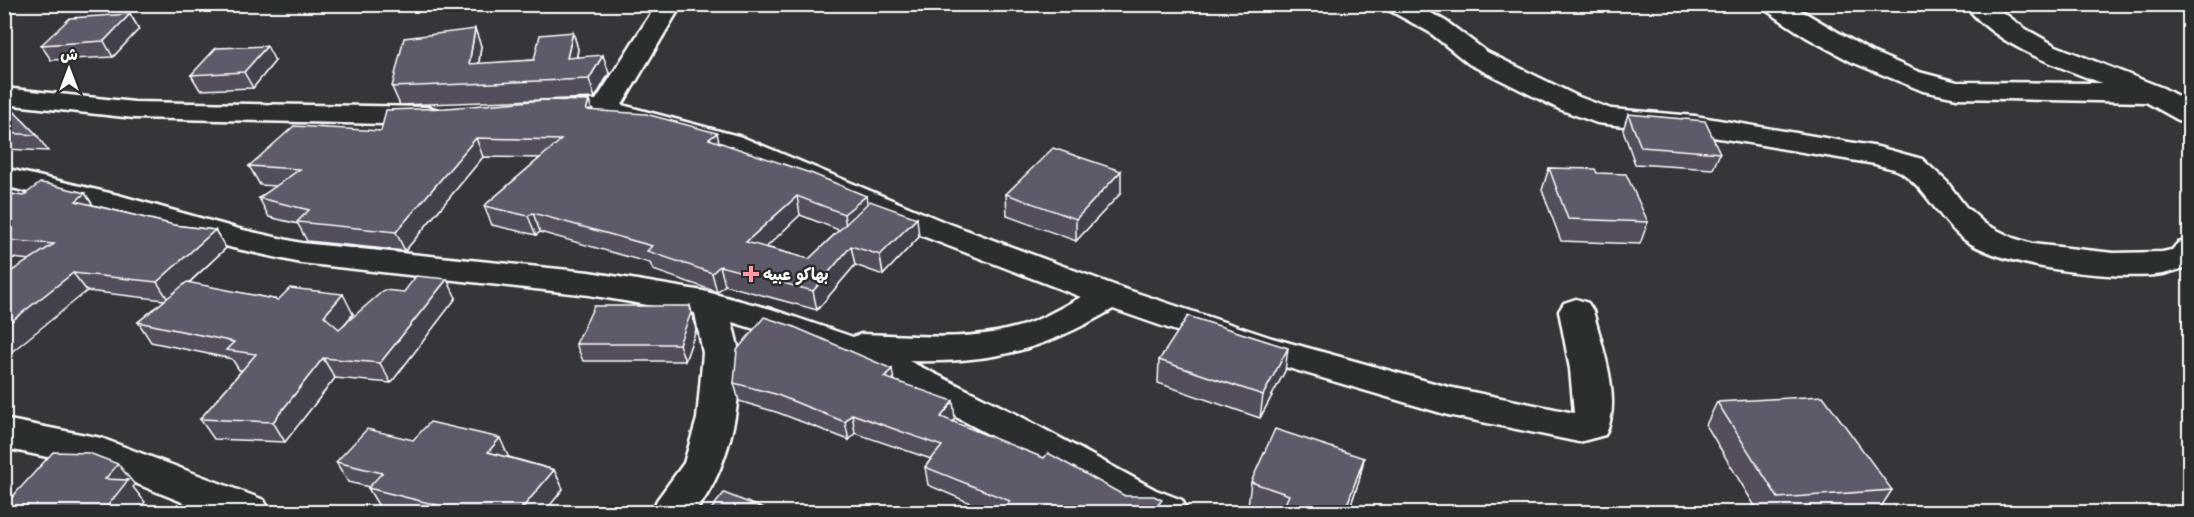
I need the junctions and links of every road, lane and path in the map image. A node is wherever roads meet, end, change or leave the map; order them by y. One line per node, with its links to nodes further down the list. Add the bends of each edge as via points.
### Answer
1 (670, 4): 7 (street)
2 (1396, 4): 14 (street, via 1438,27 1478,58 1569,103 1607,117 1695,124 1911,165 1974,231 2020,251 2113,264 2163,263 2184,257)
3 (1773, 4): 5 (street, via 1835,44 1936,87)
4 (1977, 4): 5 (street, via 2030,43)
5 (2153, 94): 10 (street)
6 (4, 96): 9 (street, via 134,110)
7 (605, 109): 8 (street); 15 (street, via 732,143 914,221)
8 (521, 110)
9 (454, 115)
10 (2190, 115)
11 (4, 177): 12 (street)
12 (41, 187): 13 (street); 16 (street, via 300,252 534,277)
13 (4, 196)
14 (2190, 250)
15 (1110, 296): 17 (street, via 1261,347 1448,401 1579,429 1591,425 1594,417); 18 (street, via 1051,328 1009,342 967,348)
16 (711, 305): 18 (street, via 759,316); 21 (street, via 721,352 716,419 703,466)
17 (1576, 311)
18 (848, 347): 22 (street, via 918,378)
19 (4, 433): 20 (street, via 101,453)
20 (249, 513)
21 (672, 513)
22 (1167, 513)

